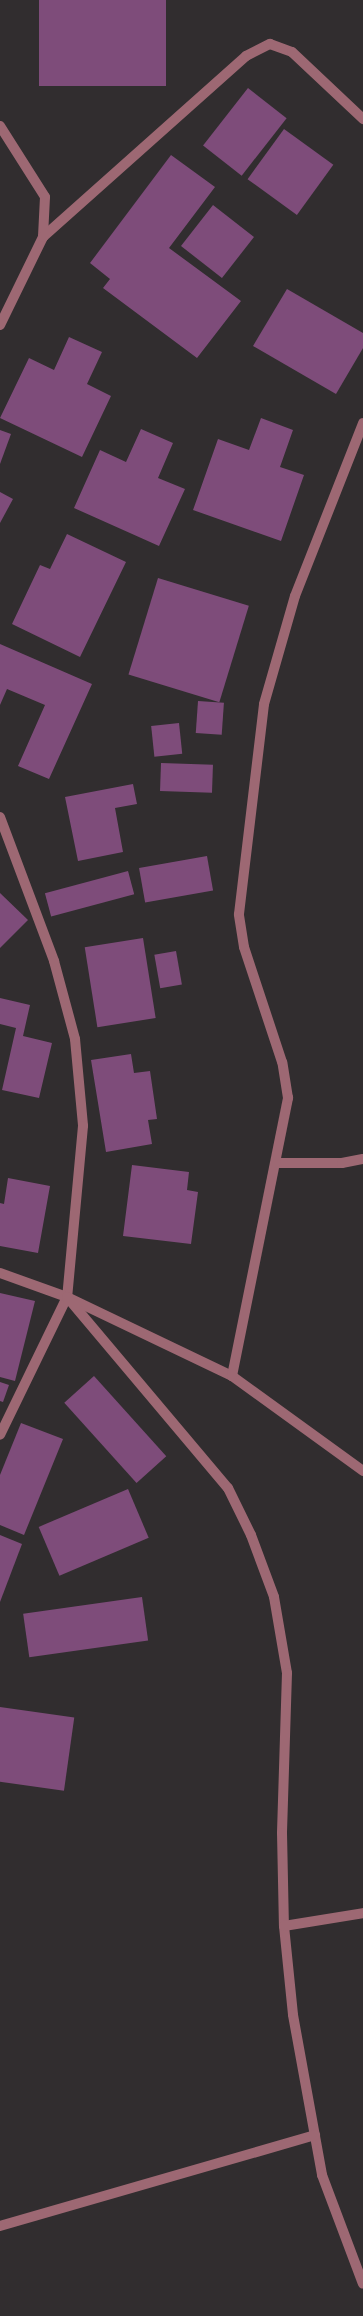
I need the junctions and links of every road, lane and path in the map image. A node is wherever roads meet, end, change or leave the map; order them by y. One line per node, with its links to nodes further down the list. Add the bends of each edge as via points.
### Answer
1 (363, 119): 3 (street, via 292,52 270,44 246,56)
2 (0, 126): 3 (street, via 45,197)
3 (43, 237): 4 (street)
4 (0, 325)
5 (363, 423): 8 (street, via 295,596 264,704 240,906 244,947 282,1062 288,1098)
6 (0, 817): 10 (street, via 54,961 75,1039 83,1126)
7 (363, 1159): 8 (street, via 342,1163)
8 (277, 1163): 11 (street)
9 (0, 1273): 10 (street)
10 (67, 1297): 11 (street); 12 (street); 15 (street, via 228,1488 251,1535 274,1597 287,1673 282,1833)
11 (232, 1376): 13 (street)
12 (0, 1436)
13 (363, 1471)
14 (363, 1914): 15 (street)
15 (284, 1926): 16 (street, via 293,2015)
16 (315, 2135): 17 (street); 18 (street, via 322,2176)
17 (0, 2226)
18 (363, 2284)

